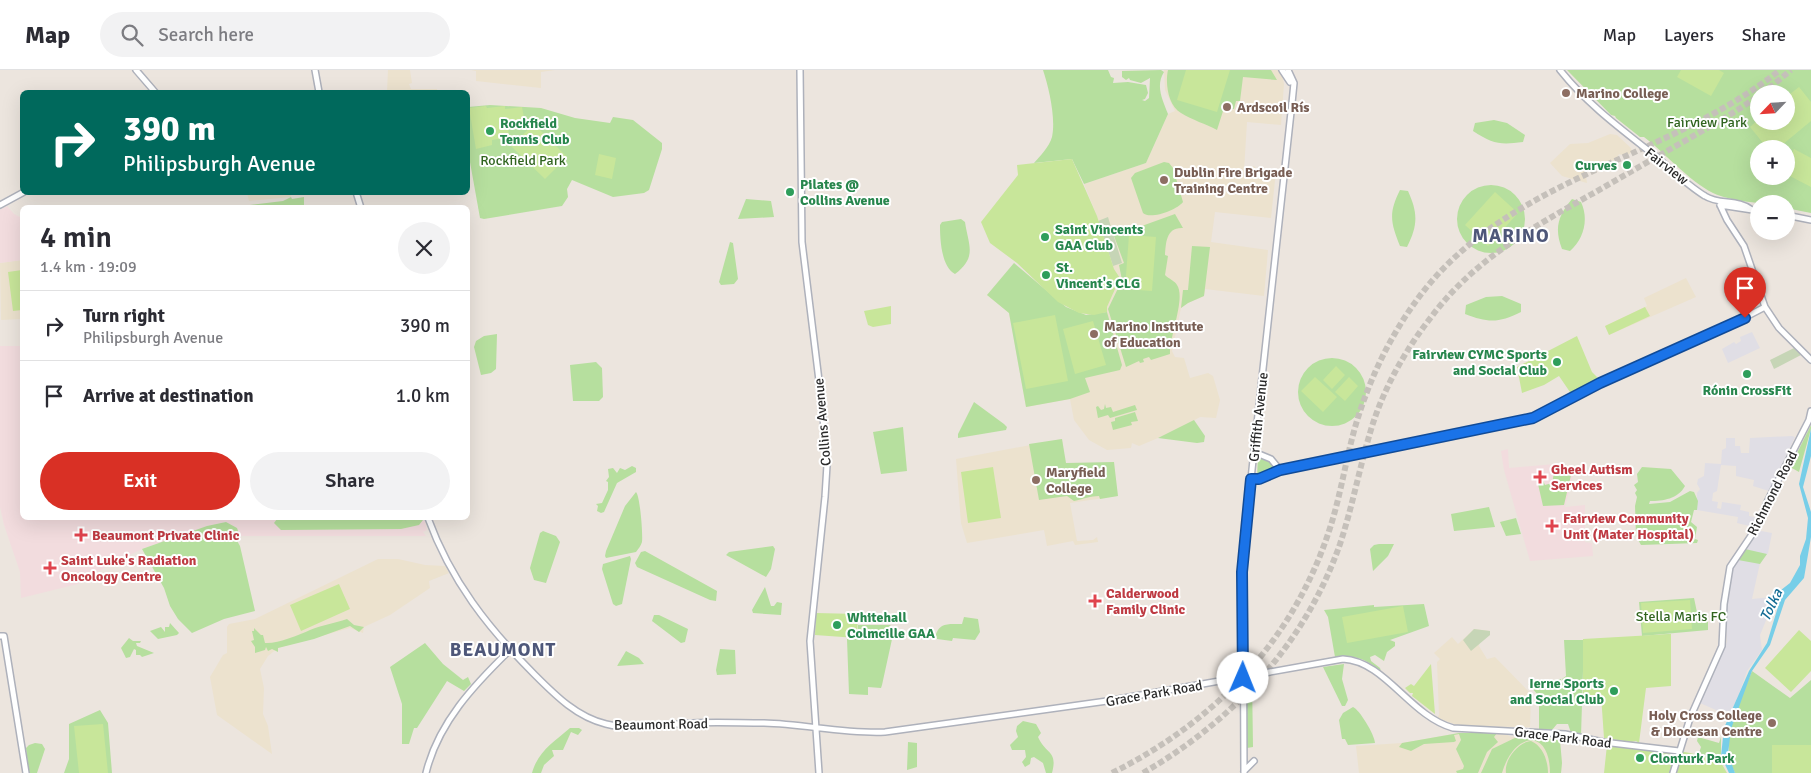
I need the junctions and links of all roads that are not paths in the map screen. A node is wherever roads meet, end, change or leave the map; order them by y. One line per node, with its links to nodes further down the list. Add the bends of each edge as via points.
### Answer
1 (136, 70): 7 (street)
2 (315, 70): 8 (street)
3 (800, 70): 26 (street, Collins Avenue, via 802,242 827,465 810,641)
4 (1282, 70): 9 (street)
5 (1288, 70): 9 (street, Griffith Avenue, via 1294,82)
6 (1560, 70): 11 (street, Fairview, via 1619,129)
7 (153, 90)
8 (320, 90)
9 (1293, 92): 19 (street, Griffith Avenue)
10 (20, 194): 12 (street)
11 (1718, 203): 13 (street, via 1722,200); 16 (street, via 1744,246)
12 (0, 205)
13 (1750, 208)
14 (1795, 217): 15 (street)
15 (1811, 220)
16 (1765, 308): 17 (street, via 1779,328); 20 (street, via 1600,383 1533,418)
17 (1811, 360)
18 (1811, 411): 27 (street, Richmond Road, via 1757,527 1730,566 1722,646)
19 (1254, 452): 20 (street, via 1272,459); 21 (street, Griffith Avenue)
20 (1280, 470): 21 (street)
21 (1251, 479): 25 (street, Griffith Avenue, via 1242,572)
22 (429, 520): 24 (street, Beaumont Road, via 464,591)
23 (2, 636): 30 (street)
24 (510, 650): 26 (street, Beaumont Road, via 572,709 605,724 768,723); 31 (street, via 457,708 438,738)
25 (1243, 678): 26 (street, Grace Park Road, via 1108,701 885,732 858,733); 27 (street, Grace Park Road, via 1350,660 1374,671 1422,712 1453,728 1565,734); 29 (street, Griffith Avenue)
26 (816, 727): 32 (street, Collins Avenue)
27 (1679, 751): 33 (street, Richmond Road)
28 (1254, 761): 29 (street)
29 (1244, 772)
30 (26, 773)
31 (426, 773)
32 (819, 773)
33 (1673, 773)

